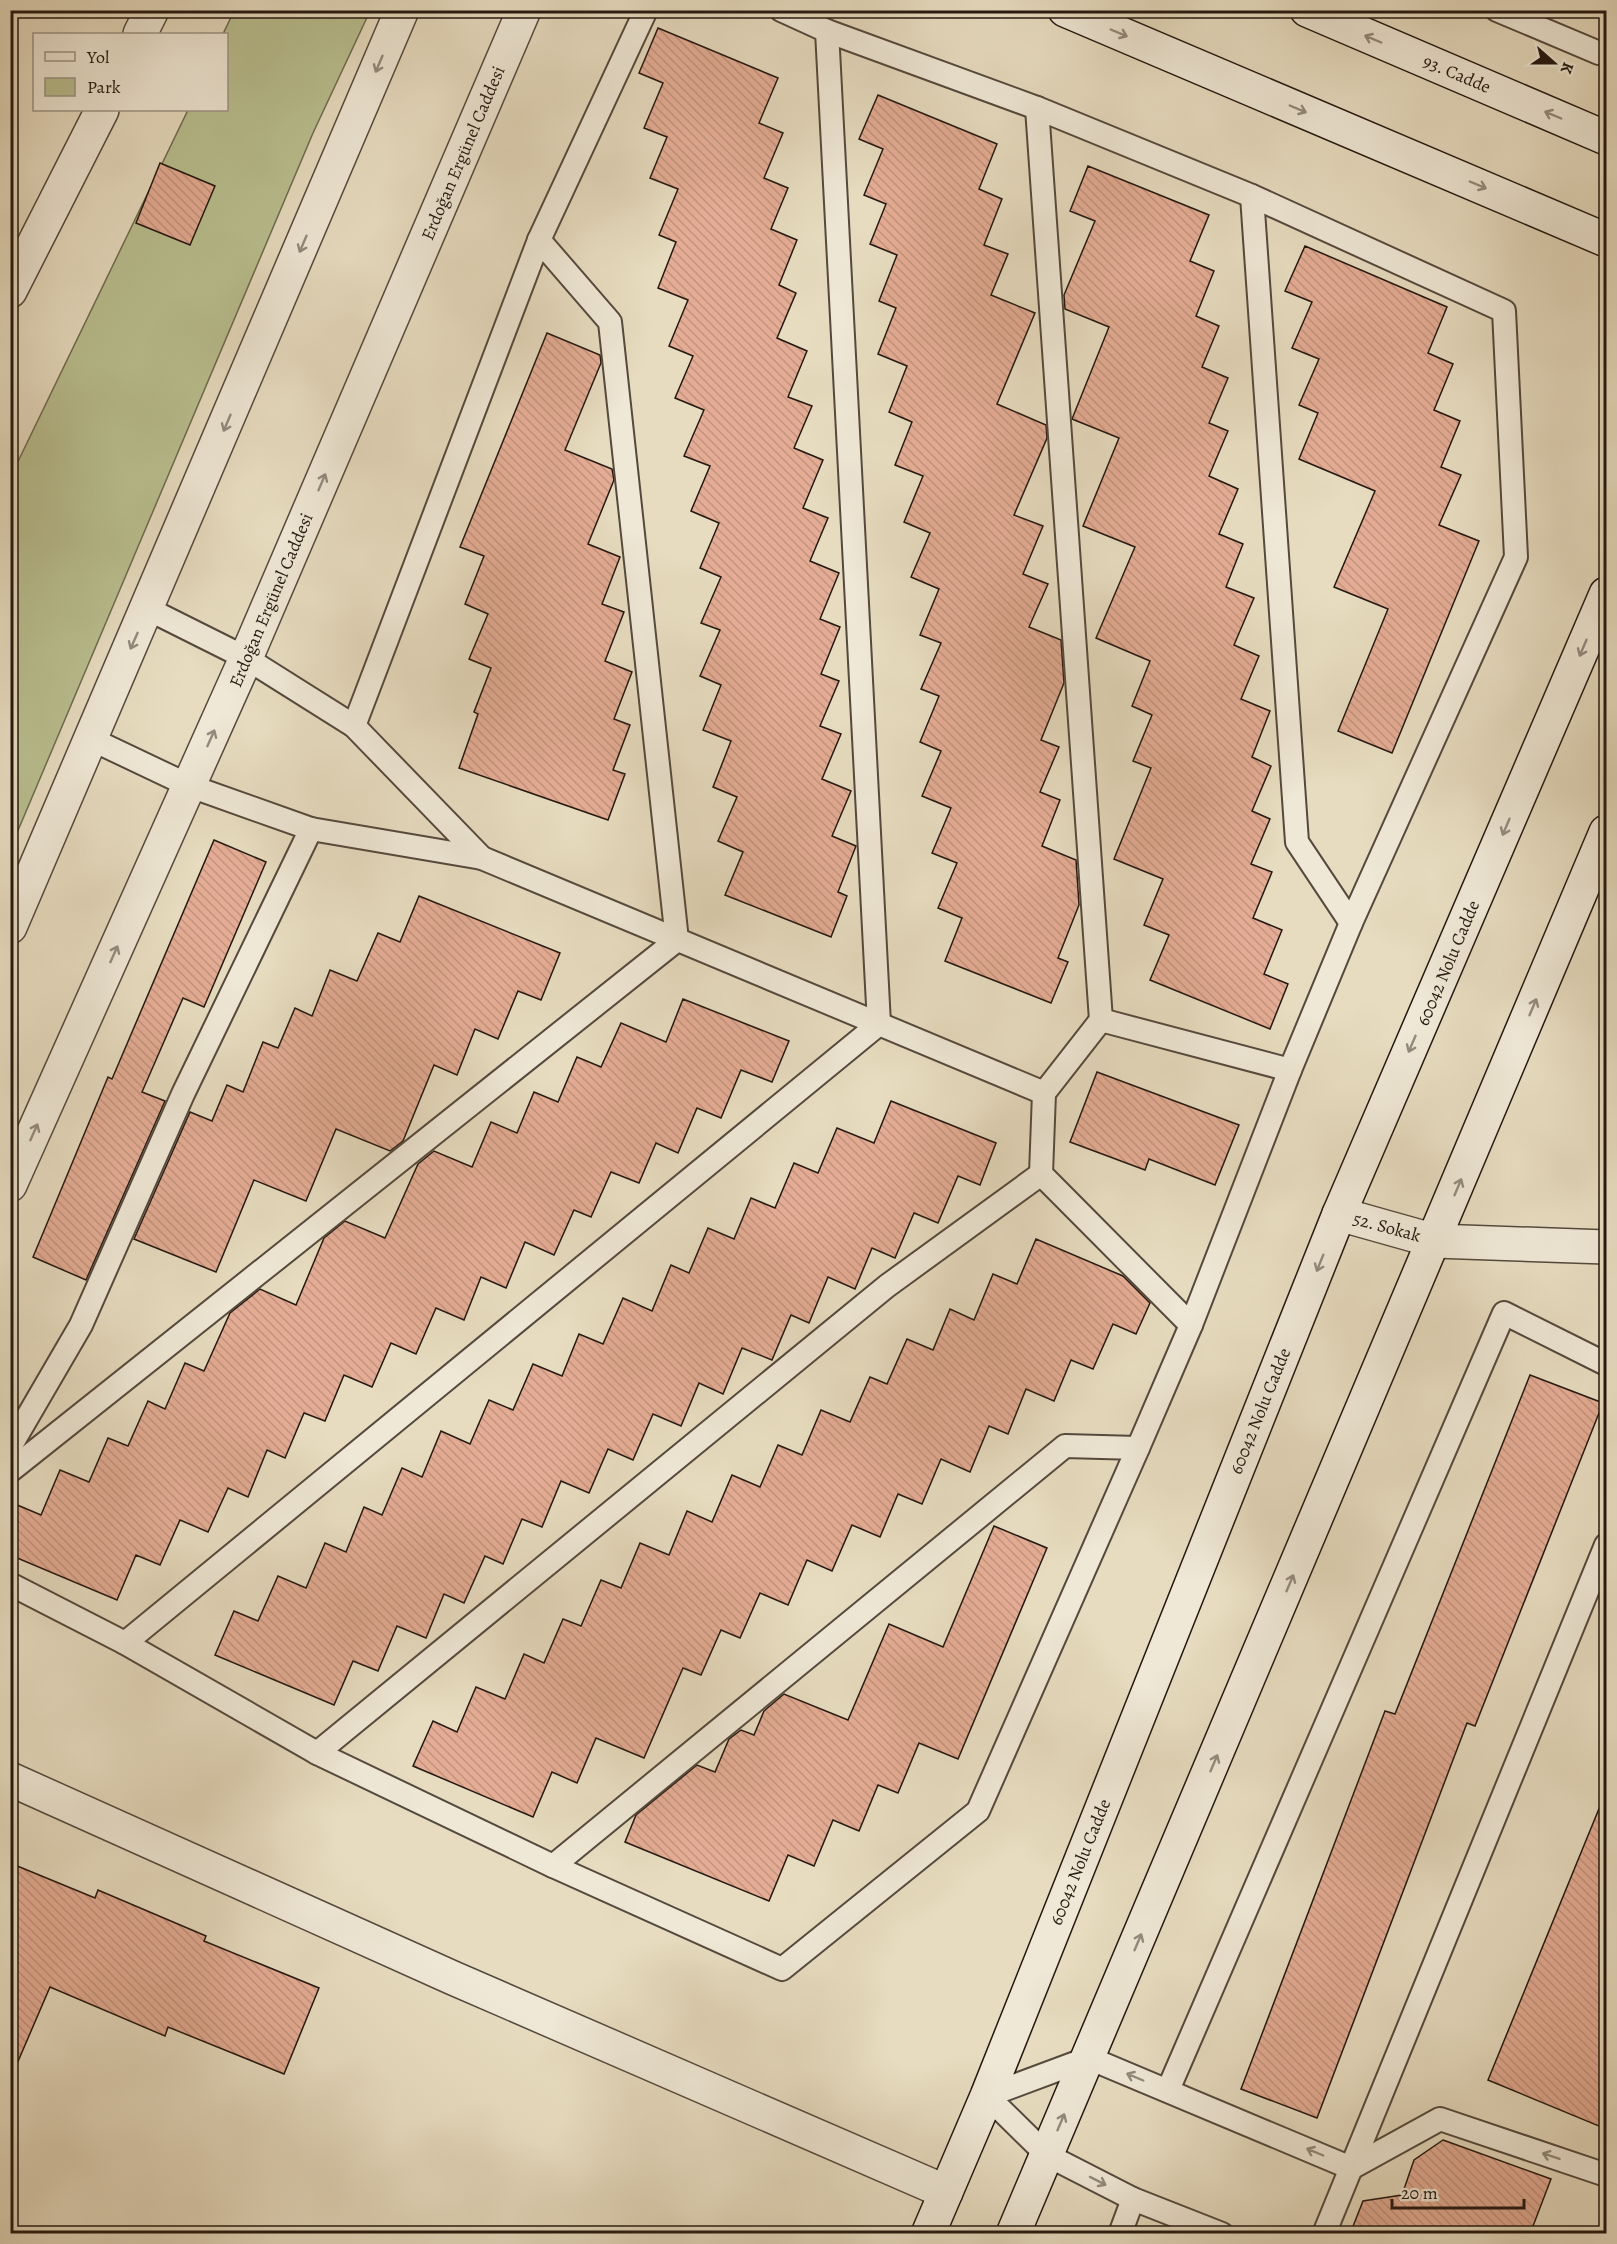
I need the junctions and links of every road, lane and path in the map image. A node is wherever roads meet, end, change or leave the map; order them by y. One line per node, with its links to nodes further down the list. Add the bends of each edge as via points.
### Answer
1 (152, 10): 10 (street)
2 (402, 10): 20 (street, one-way to 20)
3 (524, 10): 21 (street, Erdoğan Ergünel Caddesi, one-way to 3)
4 (646, 10): 16 (lane)
5 (781, 10): 9 (lane)
6 (1065, 10): 17 (street, one-way to 17)
7 (1307, 10): 14 (street, 93. Cadde, one-way to 7)
8 (1497, 10): 11 (lane)
9 (827, 31): 12 (lane); 32 (lane)
10 (140, 33)
11 (1599, 53)
12 (1036, 108): 15 (lane); 31 (lane)
13 (101, 111): 18 (street)
14 (1606, 138)
15 (1252, 196): 28 (lane, via 1297,842); 28 (lane, via 1504,311 1516,556)
16 (539, 240): 22 (lane); 30 (lane, via 609,322)
17 (1606, 240)
18 (13, 280)
19 (1606, 594): 37 (street, 60042 Nolu Cadde, one-way to 37)
20 (148, 609): 21 (lane); 23 (street, one-way to 23)
21 (246, 658): 22 (lane); 24 (street, Erdoğan Ergünel Caddesi, one-way to 21)
22 (354, 726): 27 (lane)
23 (91, 739): 24 (lane); 29 (street)
24 (190, 786): 25 (lane); 36 (street, Erdoğan Ergünel Caddesi, one-way to 24)
25 (311, 829): 27 (lane); 42 (lane, via 183,1094 81,1325)
26 (1606, 832): 38 (street, one-way to 26)
27 (482, 858): 30 (lane)
28 (1351, 923): 33 (lane)
29 (10, 927)
30 (677, 940): 32 (lane); 44 (lane)
31 (1101, 1020): 33 (lane); 34 (lane)
32 (879, 1024): 34 (lane); 47 (lane)
33 (1290, 1070): 40 (lane)
34 (1044, 1093): 35 (lane)
35 (1041, 1174): 40 (lane); 48 (lane, via 887,1286)
36 (10, 1185)
37 (1339, 1214): 38 (street, 52. Sokak); 53 (street, 60042 Nolu Cadde, one-way to 53)
38 (1435, 1241): 39 (street, 52. Sokak); 51 (street, one-way to 38)
39 (1606, 1247)
40 (1191, 1325): 43 (lane)
41 (1606, 1364): 52 (lane, via 1504,1313)
42 (10, 1447)
43 (1138, 1448): 50 (lane, via 1065,1446); 50 (lane, via 978,1811 782,1969)
44 (10, 1471)
45 (1606, 1545): 55 (lane)
46 (10, 1584): 47 (lane)
47 (125, 1642): 48 (lane)
48 (317, 1753): 50 (lane)
49 (10, 1779): 57 (street, via 453,1978)
50 (553, 1866)
51 (1089, 2058): 52 (lane, one-way to 51); 53 (lane); 54 (street, one-way to 51)
52 (1167, 2090): 55 (lane, one-way to 52)
53 (987, 2096): 54 (lane); 57 (street, 60042 Nolu Cadde)
54 (1047, 2155): 58 (lane, one-way to 58); 60 (street)
55 (1351, 2168): 56 (lane, one-way to 55, via 1440,2119); 63 (lane)
56 (1606, 2175)
57 (946, 2192): 59 (street, 60042 Nolu Cadde)
58 (1133, 2199): 61 (lane); 62 (lane)
59 (928, 2234)
60 (1013, 2234)
61 (1120, 2234)
62 (1222, 2234)
63 (1324, 2234)

